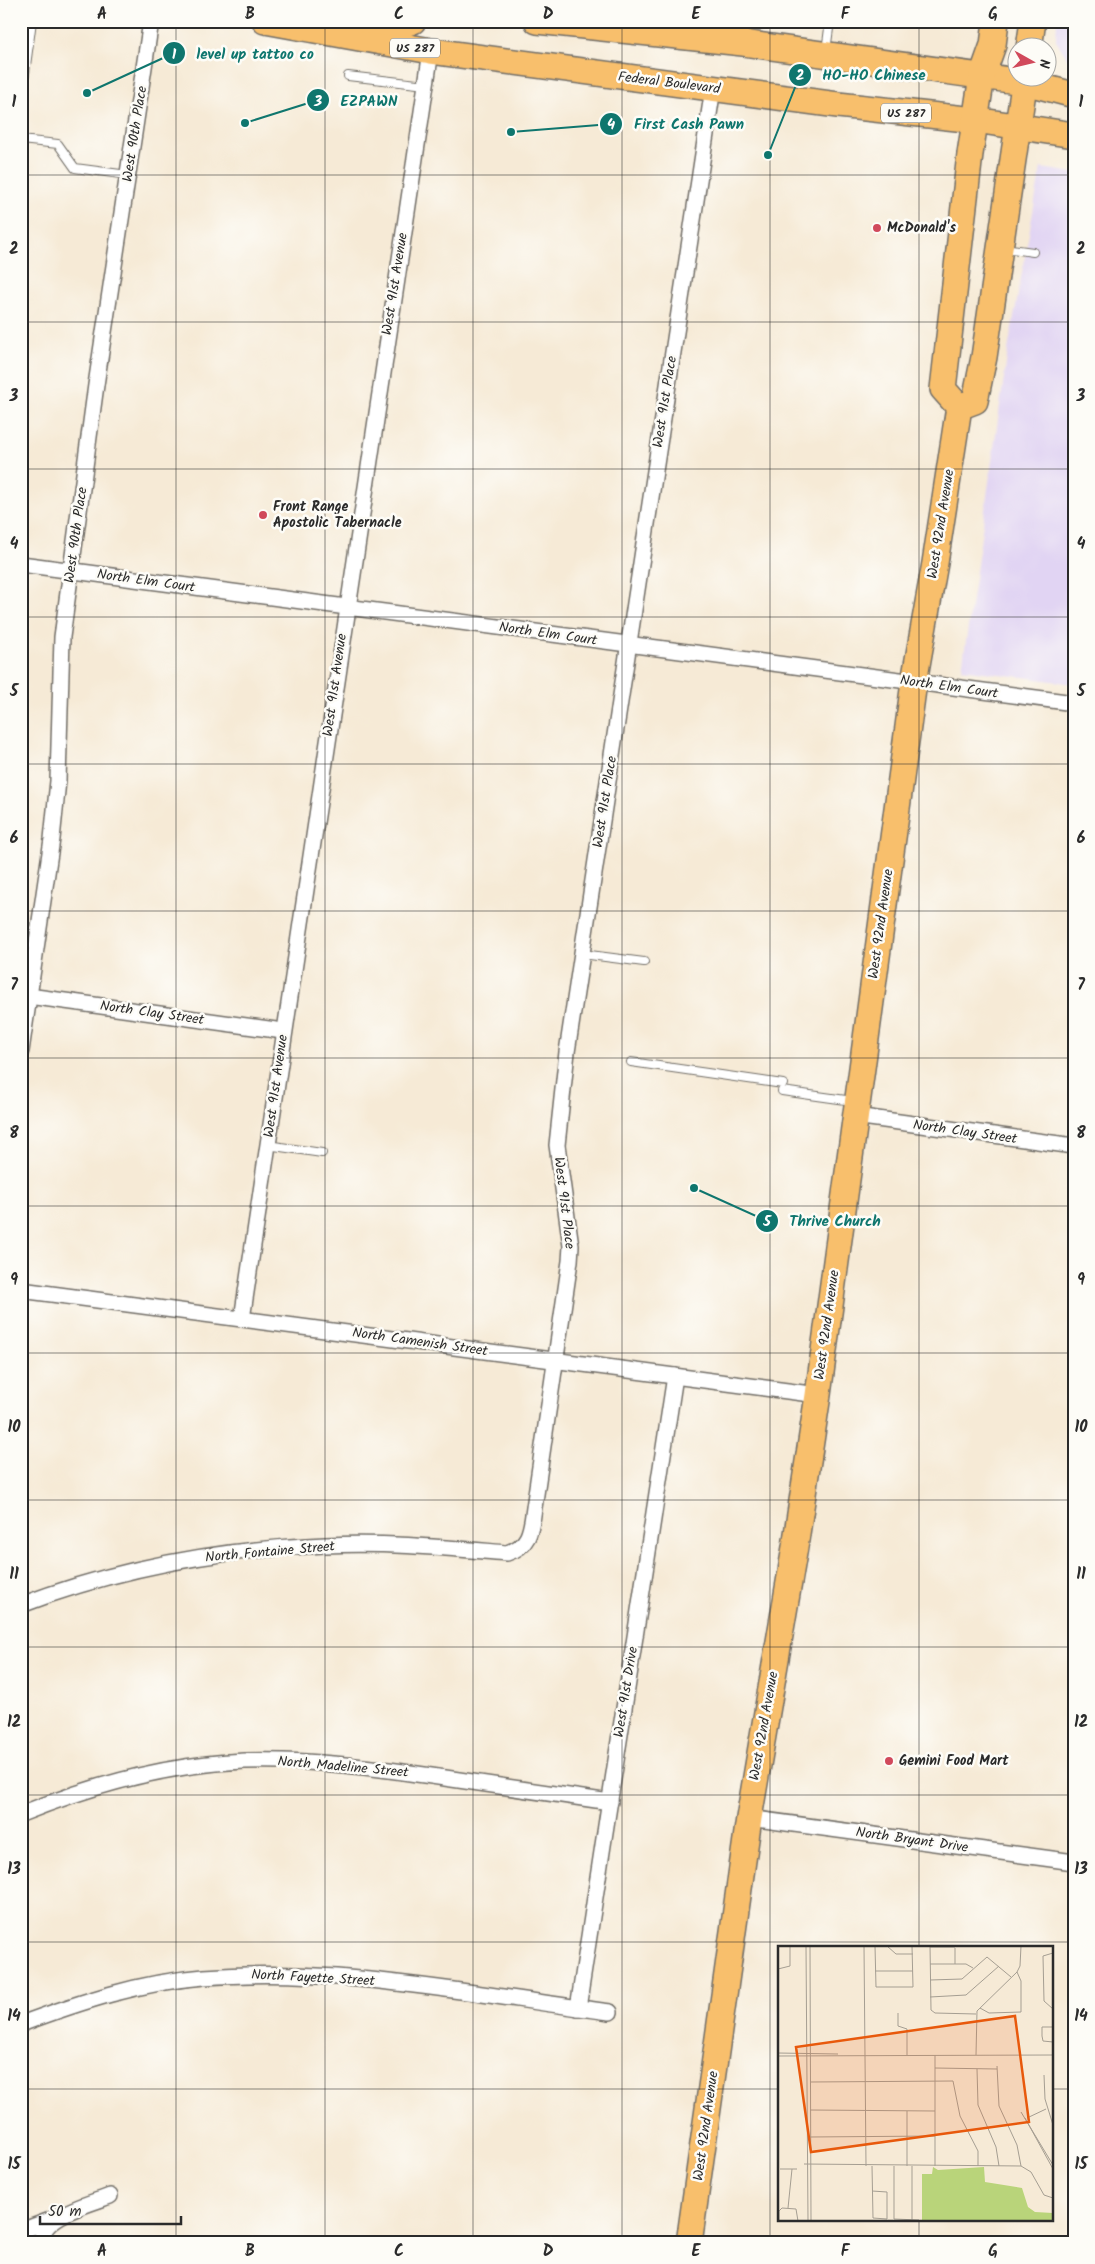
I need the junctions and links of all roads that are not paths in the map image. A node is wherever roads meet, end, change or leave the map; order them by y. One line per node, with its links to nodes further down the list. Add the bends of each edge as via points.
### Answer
1 (32, 21): 21 (lane)
2 (151, 21): 26 (street, West 90th Place)
3 (368, 21): 4 (main road, via 402,26)
4 (413, 21)
5 (537, 21): 12 (main road)
6 (830, 21): 12 (lane)
7 (996, 21): 14 (main road, via 993,45)
8 (1033, 21): 10 (main road)
9 (278, 22): 11 (main road, Federal Boulevard / US 287)
10 (1030, 38)
11 (431, 51): 16 (street, West 91st Avenue); 17 (main road, Federal Boulevard / US 287)
12 (826, 54): 14 (main road)
13 (348, 76): 16 (lane)
14 (982, 76): 15 (main road); 22 (main road)
15 (1008, 78)
16 (426, 86): 32 (street, West 91st Avenue)
17 (713, 88): 22 (main road, Federal Boulevard / US 287); 33 (street, West 91st Place)
18 (1023, 88): 23 (main road)
19 (1051, 88): 20 (main road)
20 (1074, 95)
21 (21, 103)
22 (975, 120): 23 (main road, Federal Boulevard / US 287); 29 (main road, via 943,389)
23 (1017, 126): 24 (main road, Federal Boulevard / US 287); 27 (main road)
24 (1074, 135)
25 (21, 140): 26 (lane, via 58,144 75,168)
26 (128, 175): 31 (street, West 90th Place)
27 (1000, 248): 28 (lane); 29 (main road, via 975,401)
28 (1033, 252)
29 (959, 407): 34 (main road, West 92nd Avenue)
30 (21, 564): 31 (street, North Elm Court)
31 (71, 571): 32 (street, North Elm Court); 38 (street, West 90th Place, via 62,637 58,781 52,838)
32 (347, 607): 33 (street, North Elm Court); 39 (street, West 91st Avenue)
33 (629, 644): 34 (street, North Elm Court); 36 (street, West 91st Place)
34 (914, 682): 35 (street, North Elm Court); 42 (main road, West 92nd Avenue)
35 (1074, 703)
36 (582, 954): 37 (lane); 48 (street, West 91st Place, via 557,1145 571,1246)
37 (644, 962)
38 (25, 995): 39 (street, North Clay Street); 40 (street, West 90th Place)
39 (284, 1031): 43 (street, West 91st Avenue)
40 (21, 1051)
41 (630, 1062): 42 (lane, via 783,1087)
42 (856, 1109): 44 (street, North Clay Street); 50 (main road, West 92nd Avenue)
43 (267, 1145): 45 (lane); 47 (street, West 91st Avenue)
44 (1074, 1146)
45 (322, 1153)
46 (21, 1290): 47 (street, North Camenish Street)
47 (242, 1319): 48 (street, North Camenish Street)
48 (556, 1361): 49 (street, North Camenish Street); 51 (street, West 91st Place)
49 (675, 1376): 50 (street, North Camenish Street); 53 (street, West 91st Drive)
50 (818, 1396): 55 (main road, West 92nd Avenue)
51 (533, 1517): 52 (street, North Fontaine Street, via 526,1543 507,1553 426,1546 274,1548 157,1565 101,1578)
52 (21, 1605)
53 (610, 1802): 54 (street, North Madeline Street, via 369,1767 244,1761 121,1779); 57 (street, West 91st Drive)
54 (21, 1814)
55 (749, 1818): 56 (street, North Bryant Drive); 64 (main road, West 92nd Avenue)
56 (1074, 1862)
57 (578, 2008): 58 (street, North Fayette Street); 59 (street, North Fayette Street, via 355,1978 265,1974 202,1977 139,1987 66,2007)
58 (610, 2012)
59 (21, 2024)
60 (110, 2196): 61 (street)
61 (57, 2218): 62 (street); 63 (street, via 44,2229)
62 (21, 2231)
63 (42, 2243)
64 (689, 2243)

